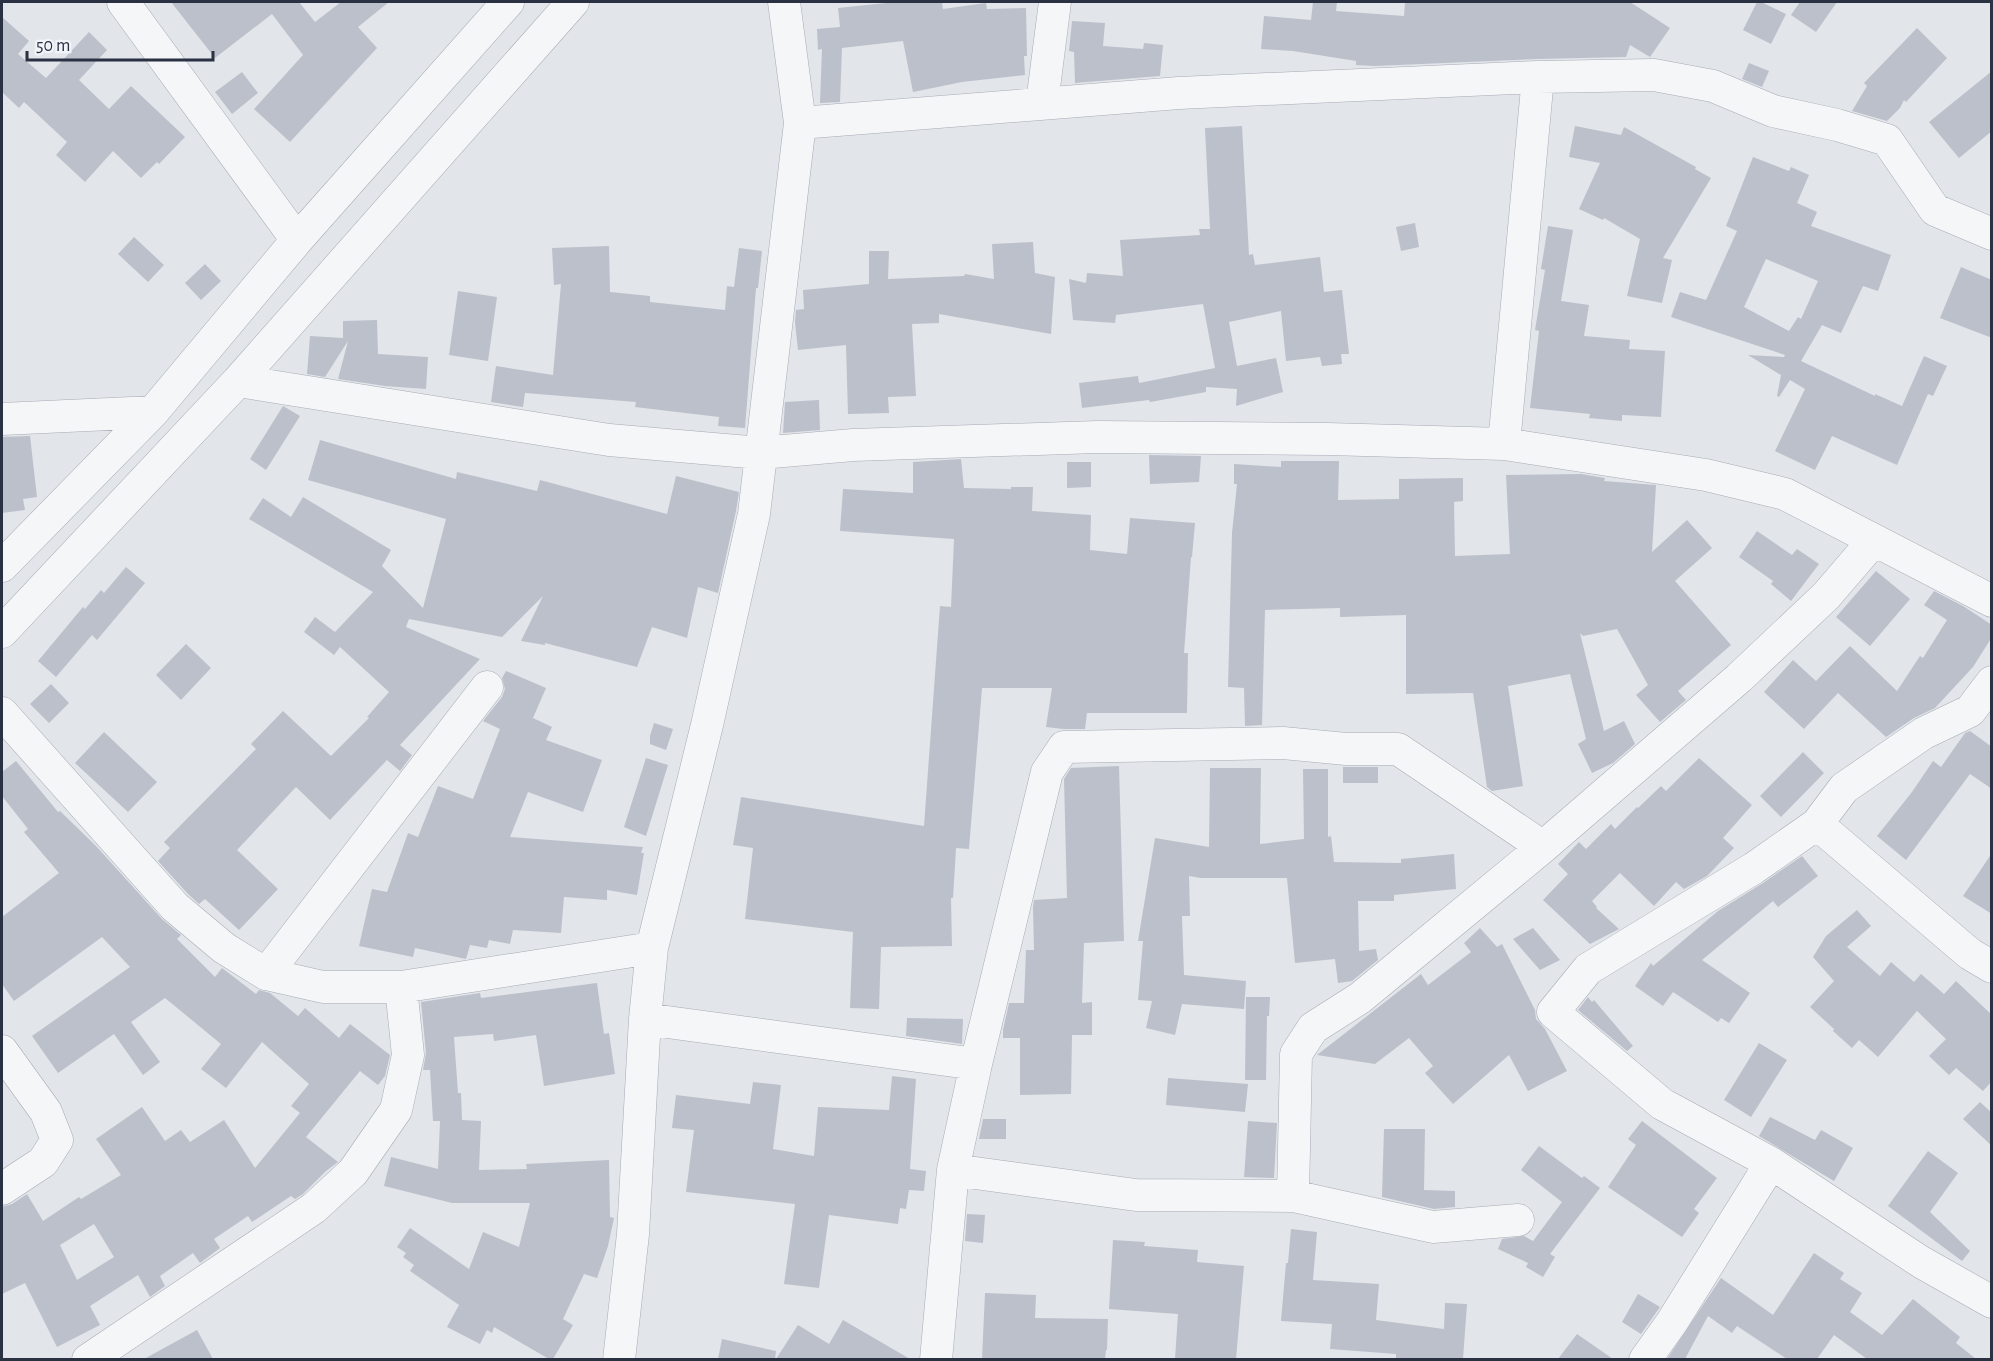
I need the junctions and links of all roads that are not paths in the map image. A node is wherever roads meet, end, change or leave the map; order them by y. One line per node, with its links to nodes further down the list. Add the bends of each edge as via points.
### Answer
1 (123, 2): 10 (street)
2 (508, 2): 10 (street)
3 (573, 2): 11 (street)
4 (784, 2): 8 (street)
5 (1055, 2): 7 (street)
6 (1538, 77): 7 (street); 9 (street, via 1654,75 1713,86 1773,111 1887,140 1935,210); 14 (street)
7 (1042, 103): 8 (street)
8 (800, 123): 15 (street)
9 (1992, 234)
10 (297, 240): 12 (street)
11 (238, 381): 15 (street, via 609,440); 19 (street)
12 (153, 412): 13 (street); 17 (street)
13 (2, 419)
14 (1504, 444): 15 (street, via 1097,437 853,445); 16 (street, via 1706,475 1785,494)
15 (760, 453): 25 (street, via 751,525)
16 (1874, 540): 18 (street); 24 (street, via 1818,605)
17 (2, 566)
18 (1992, 601)
19 (2, 632)
20 (1992, 682): 23 (street, via 1970,711 1924,733 1844,788)
21 (487, 687): 27 (street)
22 (2, 713): 27 (street, via 176,907 224,948)
23 (1817, 824): 26 (street, via 1970,954); 32 (street, via 1680,915 1588,969 1553,1012 1662,1104)
24 (1543, 848): 31 (street, via 1398,750 1283,743 1064,747 1047,772); 35 (street, via 1360,998 1313,1028 1296,1054)
25 (652, 948): 28 (street); 29 (street)
26 (1992, 967)
27 (266, 974): 28 (street, via 323,987)
28 (401, 987): 38 (street, via 408,1055 396,1110 353,1172 314,1208)
29 (645, 1019): 31 (street); 39 (street, via 633,1234)
30 (2, 1051): 34 (street, via 46,1112 57,1140 43,1162)
31 (976, 1064): 33 (street)
32 (1771, 1163): 37 (street, via 1921,1262); 41 (street)
33 (953, 1170): 35 (street, via 1136,1195); 40 (street)
34 (2, 1190)
35 (1293, 1196): 36 (street, via 1433,1227)
36 (1518, 1220)
37 (1992, 1302)
38 (88, 1359)
39 (619, 1359)
40 (936, 1359)
41 (1645, 1359)

